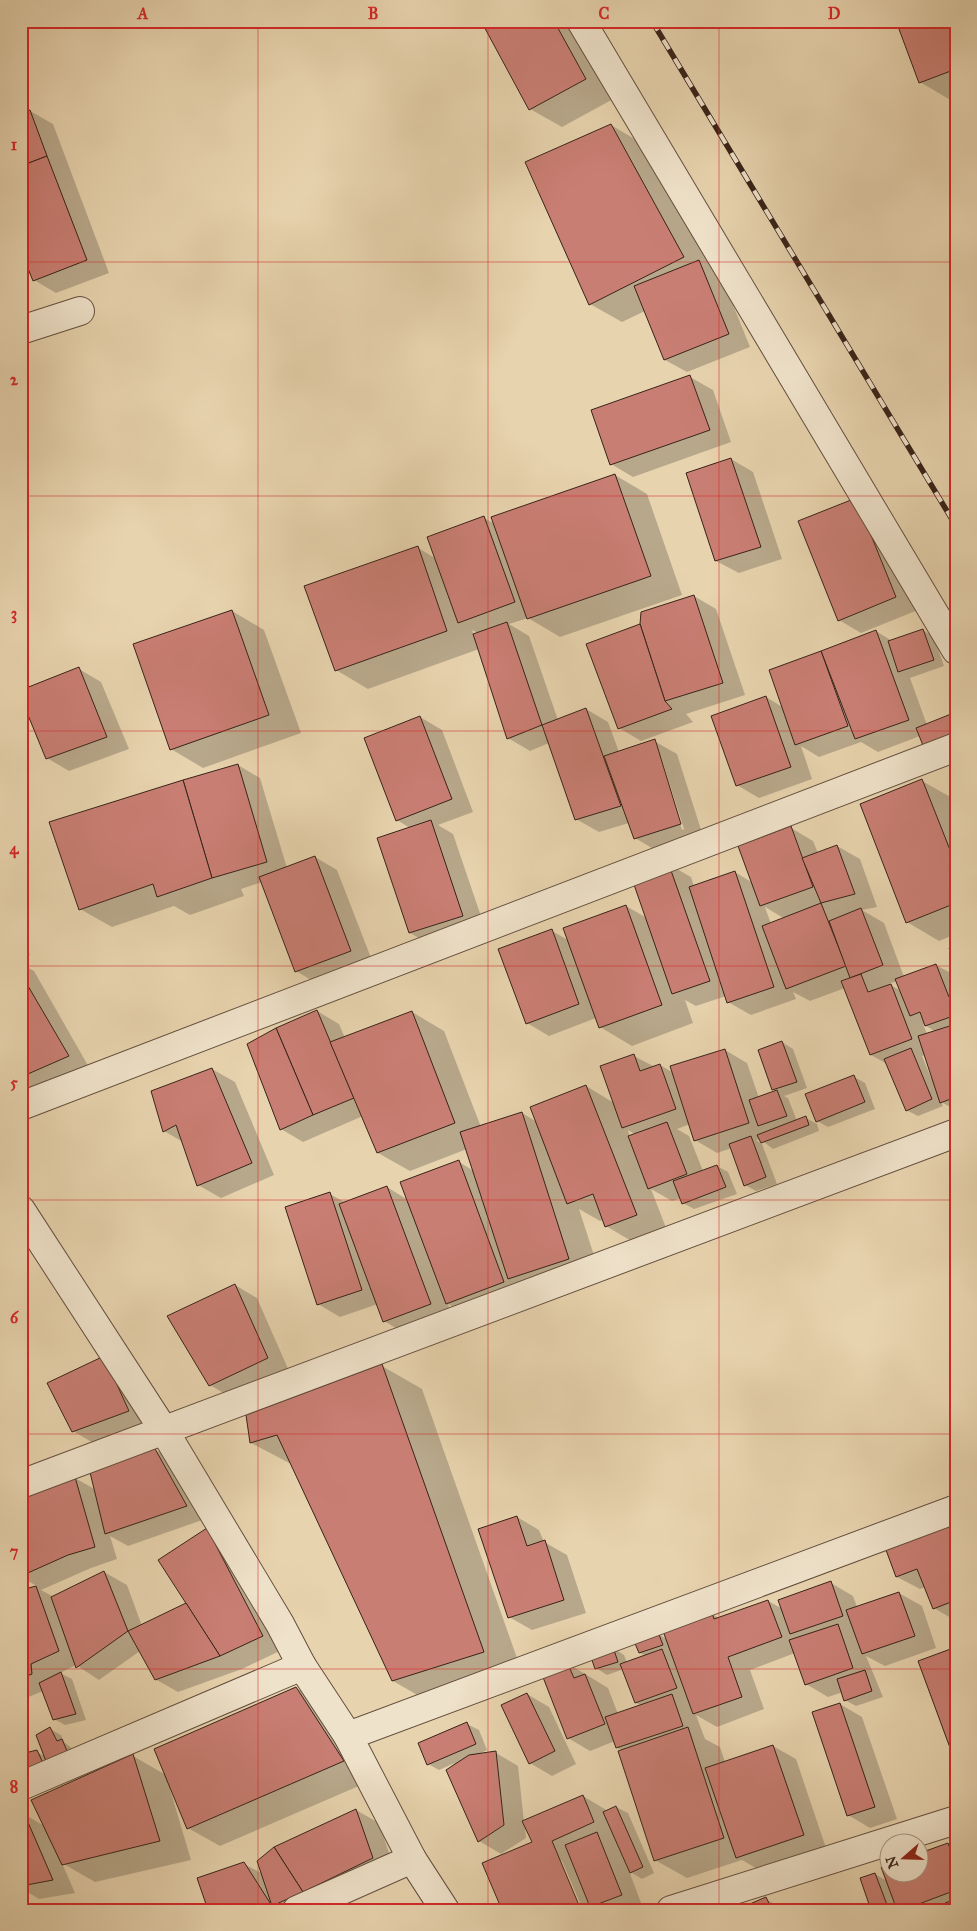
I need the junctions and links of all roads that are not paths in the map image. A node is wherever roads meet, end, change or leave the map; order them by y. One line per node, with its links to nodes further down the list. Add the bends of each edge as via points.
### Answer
1 (581, 21): 4 (street)
2 (80, 310): 3 (street)
3 (21, 330)
4 (956, 650)
5 (956, 747): 6 (street)
6 (21, 1106)
7 (956, 1133): 9 (street)
8 (21, 1210): 9 (street)
9 (165, 1432): 10 (street); 12 (street)
10 (21, 1484)
11 (956, 1509): 13 (street)
12 (302, 1666): 13 (street); 14 (street)
13 (348, 1736): 16 (street)
14 (21, 1786)
15 (956, 1820): 19 (street)
16 (412, 1858): 17 (street); 18 (street)
17 (297, 1910)
18 (445, 1910)
19 (671, 1910)

